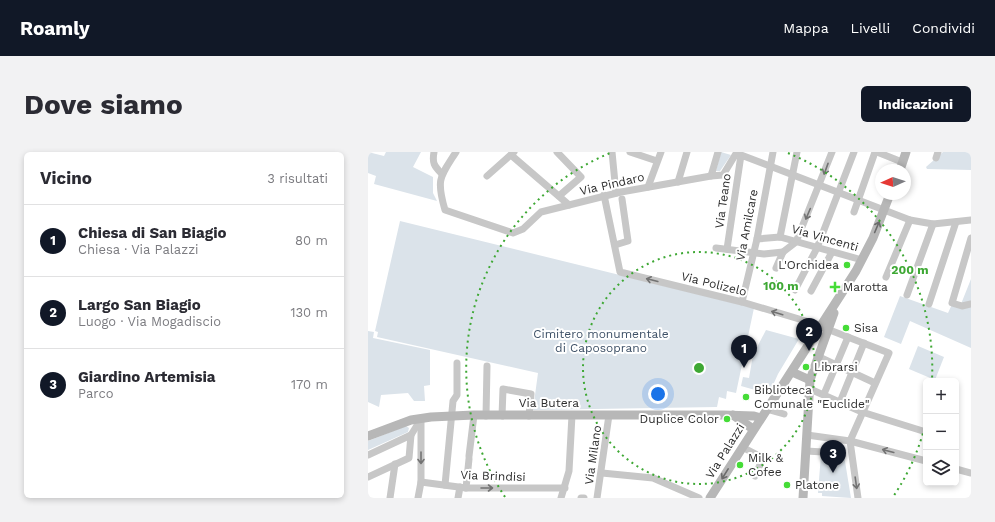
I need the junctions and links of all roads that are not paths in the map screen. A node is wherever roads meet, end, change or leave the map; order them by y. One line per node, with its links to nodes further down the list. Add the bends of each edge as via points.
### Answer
1 (434, 152): 21 (street, via 432,160)
2 (456, 152): 21 (street)
3 (557, 152): 31 (street, via 581,177)
4 (612, 152): 28 (street)
5 (630, 152): 17 (street)
6 (661, 152): 17 (street)
7 (687, 152): 25 (street)
8 (718, 152): 24 (street)
9 (773, 152): 20 (street, Via Amilcare)
10 (798, 152): 22 (street)
11 (832, 152): 27 (street, one-way to 27)
12 (854, 152): 29 (street)
13 (876, 152): 18 (street); 34 (street)
14 (906, 152): 19 (street)
15 (513, 153): 23 (street, Via Pindaro); 31 (street, Via Pindaro)
16 (736, 153): 20 (street); 24 (street, Via Pindaro, via 723,174); 49 (street, Via Teano)
17 (657, 161): 26 (street)
18 (897, 164)
19 (902, 164)
20 (769, 166): 22 (street); 44 (street, Via Amilcare)
21 (441, 175): 35 (street, via 440,194 445,210 513,233 523,229 541,212)
22 (792, 175): 27 (street); 42 (street)
23 (487, 176)
24 (711, 176): 25 (street, Via Pindaro)
25 (678, 182): 26 (street, Via Pindaro)
26 (648, 186): 28 (street, Via Pindaro)
27 (819, 186): 29 (street); 45 (street, one-way to 45)
28 (616, 193): 30 (street, Via Pindaro)
29 (838, 194): 34 (street); 48 (street)
30 (604, 195): 35 (street, Via Pindaro); 46 (street, Via Polizelo)
31 (559, 196): 35 (street, Via Pindaro)
32 (622, 199): 46 (street, via 628,242)
33 (888, 200): 36 (street)
34 (858, 201): 36 (street); 37 (street)
35 (569, 205)
36 (884, 211): 38 (street); 53 (street, one-way to 36)
37 (854, 212)
38 (910, 220): 41 (street); 55 (street)
39 (971, 220): 40 (street)
40 (956, 222): 41 (street); 60 (street)
41 (933, 224): 58 (street)
42 (780, 237): 44 (street, Via Vincenti); 45 (street, Via Vincenti)
43 (971, 238): 61 (street, via 952,303 962,306)
44 (757, 239): 50 (street, Via Amilcare)
45 (796, 242): 48 (street, Via Vincenti); 51 (street)
46 (614, 245): 59 (street, Via Polizelo, one-way to 46, via 620,272)
47 (716, 248): 49 (street)
48 (817, 248): 52 (street, Via Vincenti); 56 (street)
49 (728, 249): 50 (street)
50 (754, 252): 51 (street); 59 (street, Via Amilcare)
51 (784, 252): 54 (street)
52 (832, 252): 53 (street, Via Vincenti); 57 (street)
53 (862, 260): 62 (street, via 840,295)
54 (776, 268)
55 (886, 277)
56 (795, 290)
57 (811, 291)
58 (907, 295)
59 (742, 302): 62 (street, Via Polizelo, one-way to 59)
60 (928, 304)
61 (971, 304)
62 (824, 328): 63 (street, Via Polizelo); 65 (street); 70 (street, Via Palazzi)
63 (848, 337): 64 (street, Via Polizelo); 68 (street)
64 (864, 343): 69 (street); 72 (street, Via Polizelo, via 889,353)
65 (818, 356): 68 (street); 71 (street)
66 (457, 363): 81 (street, via 457,395 453,401)
67 (487, 366): 82 (street)
68 (837, 366): 69 (street); 73 (street)
69 (852, 372): 72 (street); 74 (street)
70 (790, 374): 71 (street); 75 (street, Via Palazzi)
71 (810, 383): 73 (street); 91 (street)
72 (875, 383): 76 (street)
73 (824, 394): 74 (street)
74 (840, 402): 76 (street)
75 (766, 410): 77 (street); 86 (street, Via Palazzi)
76 (862, 412): 89 (street); 93 (street)
77 (784, 414)
78 (474, 415): 81 (street, Via Butera); 82 (street, Via Butera); 107 (street)
79 (572, 415): 84 (street, Via Butera); 85 (street, Via Butera); 108 (street, via 569,471)
80 (733, 415): 85 (street, Via Butera); 86 (street, Via Butera); 88 (street)
81 (452, 416): 87 (street, Via Butera); 106 (street)
82 (486, 416): 83 (street, Via Butera)
83 (502, 416): 84 (street, Via Butera); 84 (street, via 503,389 532,394)
84 (529, 416)
85 (610, 416): 101 (street, Via Milano)
86 (761, 418): 88 (street, Via Palazzi)
87 (421, 419): 90 (street); 92 (street, Via Butera, via 411,420); 105 (street, one-way to 105)
88 (753, 429): 94 (street, Via Palazzi)
89 (923, 431)
90 (411, 435): 97 (street); 99 (street, via 409,458)
91 (807, 435): 93 (street); 95 (street)
92 (368, 436)
93 (850, 441): 98 (street, one-way to 93); 119 (street, one-way to 119)
94 (742, 447): 103 (street, via 763,458); 117 (street, Via Palazzi, one-way to 117)
95 (806, 451): 96 (street); 118 (street)
96 (823, 452)
97 (368, 454)
98 (923, 460)
99 (395, 464): 104 (street); 109 (street)
100 (959, 470): 102 (street)
101 (602, 473): 115 (street, Via Milano); 116 (street, via 654,478)
102 (971, 473)
103 (755, 476)
104 (368, 477)
105 (421, 482): 106 (street, Via Brindisi); 110 (street)
106 (445, 485): 107 (street, Via Brindisi)
107 (463, 487): 108 (street, Via Brindisi, one-way to 108); 111 (street)
108 (565, 488): 112 (street)
109 (390, 498)
110 (418, 498)
111 (458, 498)
112 (561, 498)
113 (580, 498): 114 (street, Via Milano)
114 (584, 498)
115 (597, 498)
116 (699, 498)
117 (710, 498)
118 (803, 498)
119 (858, 498)

